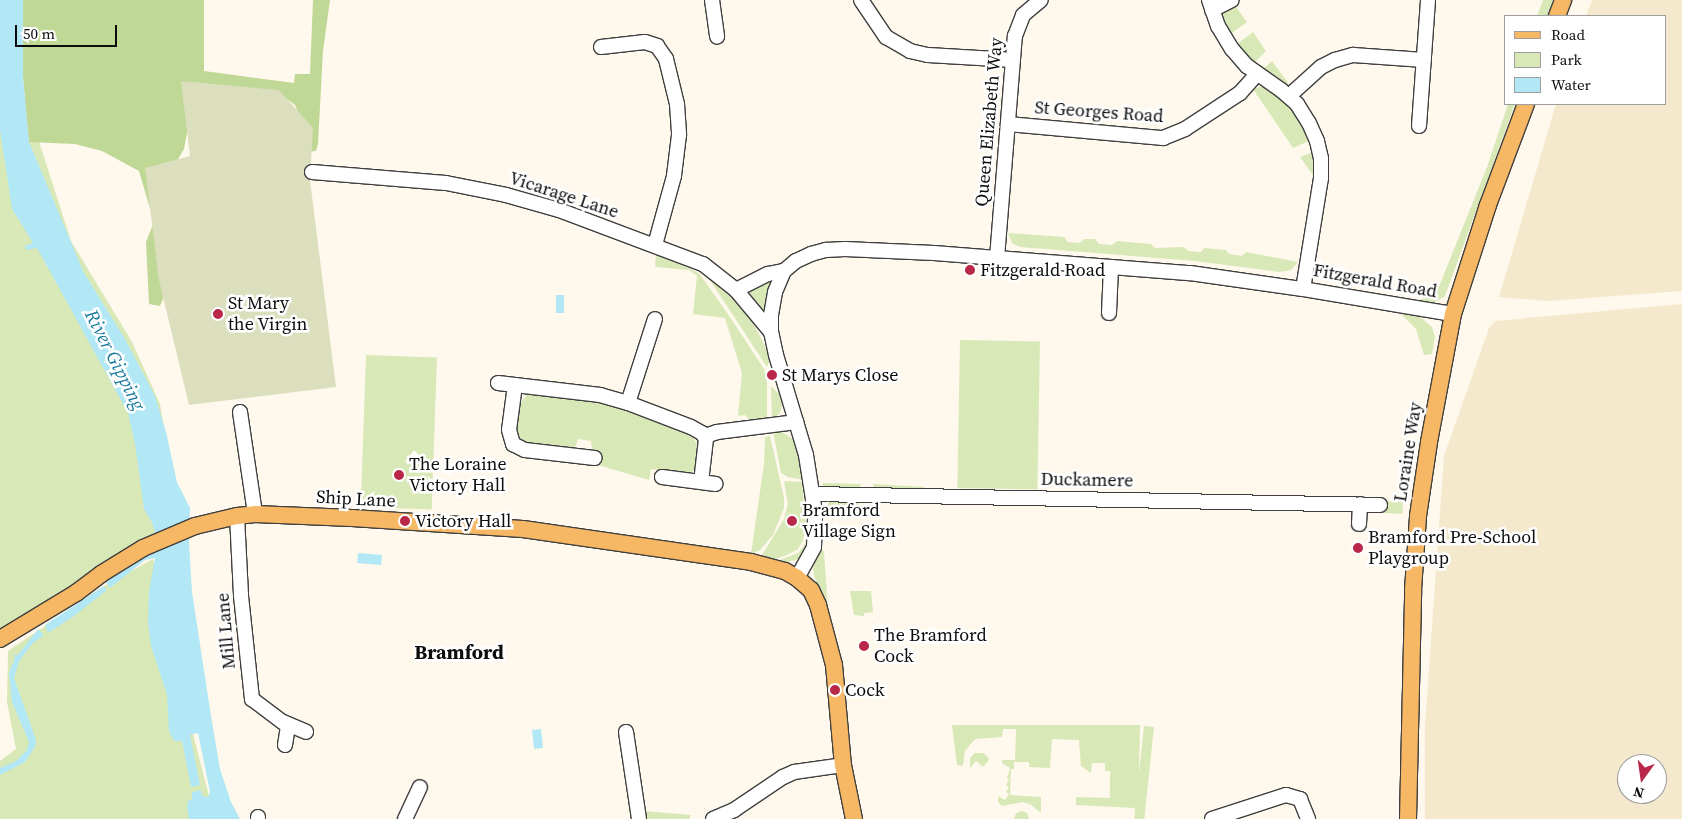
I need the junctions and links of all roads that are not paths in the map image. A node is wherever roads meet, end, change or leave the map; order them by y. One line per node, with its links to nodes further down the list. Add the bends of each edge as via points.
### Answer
1 (712, 0): 9 (street)
2 (861, 0): 11 (street, via 886,37 910,51 928,56)
3 (1041, 0): 11 (street, Queen Elizabeth Way, via 1018,22)
4 (1232, 0): 7 (street)
5 (1428, 0): 12 (street)
6 (1563, 0): 8 (main road)
7 (1211, 5): 13 (street, via 1232,49)
8 (1557, 15)
9 (717, 37)
10 (601, 47): 19 (street, via 645,42 657,46 666,59 677,104 679,135 674,176)
11 (1012, 60): 16 (street, Queen Elizabeth Way)
12 (1424, 60): 14 (street, via 1353,55 1320,67); 17 (street)
13 (1257, 74): 14 (street); 16 (street, St Georges Road, via 1240,93 1185,129 1163,138)
14 (1289, 96): 23 (street, via 1314,132 1321,158 1320,190)
15 (1526, 105): 26 (main road, Loraine Way, via 1488,205)
16 (1008, 124): 20 (street, Queen Elizabeth Way)
17 (1419, 126)
18 (312, 172): 19 (street, Vicarage Lane, via 421,180 506,194)
19 (655, 245): 24 (street, Vicarage Lane, via 703,264)
20 (996, 258): 21 (street, Fitzgerald Road); 22 (street, Fitzgerald Road, via 834,249 802,258)
21 (1111, 267): 23 (street, Fitzgerald Road, via 1190,273); 25 (street)
22 (784, 271): 24 (street, Fitzgerald Road, via 768,274); 28 (street, via 774,297)
23 (1303, 289): 26 (street, Fitzgerald Road)
24 (736, 290): 28 (street, Vicarage Lane)
25 (1109, 313)
26 (1453, 314): 59 (main road, Loraine Way, via 1418,516)
27 (655, 319): 31 (street)
28 (771, 332): 33 (street)
29 (498, 383): 30 (street)
30 (515, 385): 31 (street, via 583,392); 35 (street, via 509,430 513,444 525,450)
31 (628, 402): 34 (street, via 691,427)
32 (240, 412): 42 (street)
33 (796, 422): 34 (street); 39 (street)
34 (705, 436): 37 (street)
35 (595, 458)
36 (662, 477): 37 (street)
37 (701, 482): 38 (street)
38 (716, 484)
39 (813, 494): 40 (street, Duckamere); 45 (street, via 815,542 811,556)
40 (1360, 504): 41 (street, Duckamere); 44 (street)
41 (1380, 505)
42 (255, 514): 43 (main road, Ship Lane); 45 (main road, Ship Lane, via 523,529 751,562 785,571)
43 (237, 516): 46 (main road, Ship Lane, via 195,526 143,548); 47 (street, Mill Lane, via 241,596 252,699)
44 (1360, 524)
45 (797, 578): 51 (main road, via 814,596 829,640 837,685)
46 (0, 639)
47 (288, 725): 48 (street, Mill Lane); 50 (street)
48 (306, 732)
49 (626, 732): 54 (street)
50 (285, 744)
51 (843, 765): 55 (street, via 807,769 782,777 734,810); 56 (main road)
52 (420, 787): 53 (street)
53 (405, 819)
54 (639, 819)
55 (712, 819)
56 (854, 819)
57 (1212, 819): 58 (street, via 1286,794 1300,799)
58 (1308, 819)
59 (1408, 819)

